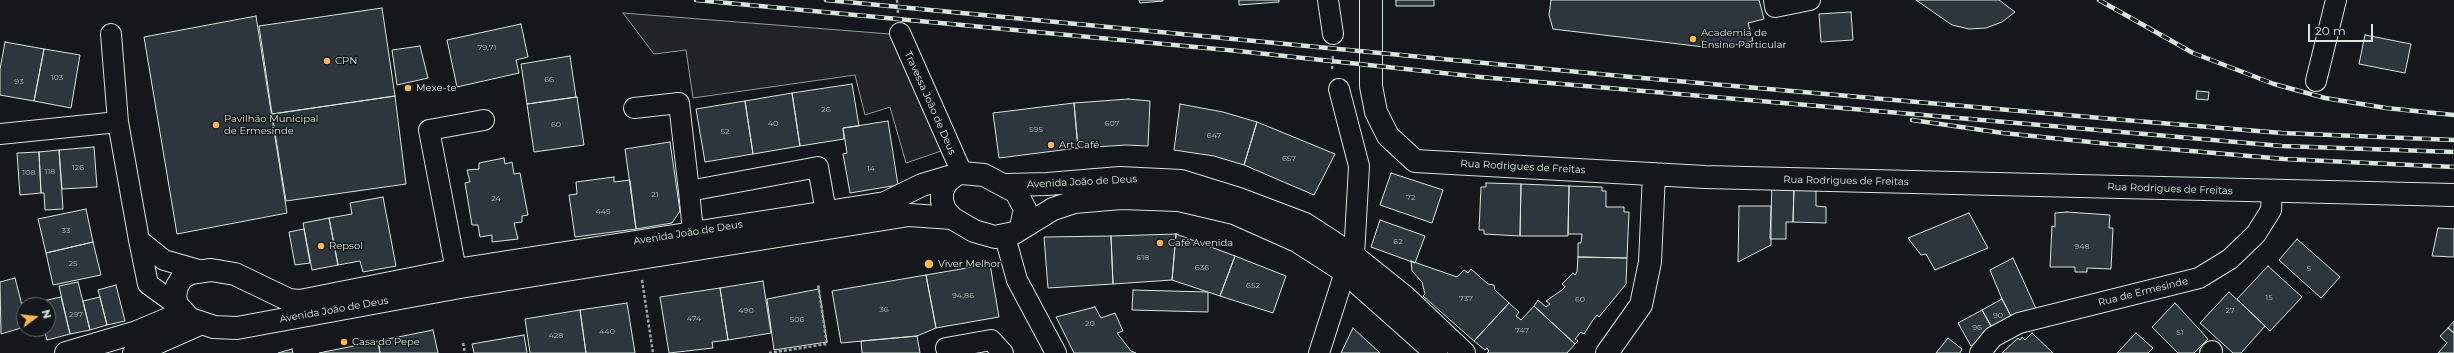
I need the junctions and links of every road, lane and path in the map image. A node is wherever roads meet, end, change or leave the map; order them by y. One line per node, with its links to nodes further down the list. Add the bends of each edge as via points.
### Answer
1 (1328, 0): 8 (street)
2 (1371, 0): 15 (main road, Rua Rodrigues de Freitas, via 1371,86 1376,112 1388,136 1415,161)
3 (1774, 0): 4 (street, via 1775,7)
4 (1810, 0)
5 (2336, 0): 9 (street)
6 (900, 33): 16 (street, Travessa João de Deus)
7 (112, 34): 13 (street)
8 (1332, 34): 10 (path, via 1332,68)
9 (2316, 81)
10 (1339, 89): 27 (street, via 1359,166)
11 (634, 108): 18 (street, via 679,102)
12 (484, 120): 29 (street, via 429,130)
13 (118, 122): 14 (street); 25 (street)
14 (0, 134)
15 (1654, 174): 19 (main road, Rua Rodrigues de Freitas); 48 (main road, via 1650,262 1641,304)
16 (957, 175): 17 (main road, Avenida João de Deus, via 984,175); 21 (main road, Avenida João de Deus, via 922,185 886,203); 22 (main road, Avenida João de Deus, via 946,183 942,201)
17 (1006, 185): 24 (main road, Avenida João de Deus, via 1016,192 1025,209); 27 (main road, Avenida João de Deus, via 1120,178 1182,181 1240,199 1305,224)
18 (689, 191): 21 (street, via 818,167); 23 (street)
19 (2272, 191): 20 (main road, Rua Rodrigues de Freitas); 49 (street, Rua de Ermesinde, via 2272,210 2256,234 2230,259 2199,278 2019,323 1993,337)
20 (2454, 196)
21 (826, 212): 23 (main road, Avenida João de Deus)
22 (952, 218): 24 (main road, Avenida João de Deus, via 974,231 995,237); 26 (main road, Avenida João de Deus, via 909,215)
23 (693, 232): 29 (main road, Avenida João de Deus)
24 (1013, 232): 27 (main road, Avenida João de Deus, via 1053,209 1074,202 1121,198 1179,200 1234,214); 44 (street, via 1017,280)
25 (139, 240): 28 (street, via 164,260); 33 (street, via 148,284)
26 (638, 258): 32 (main road, Avenida João de Deus); 40 (path)
27 (1350, 264): 45 (street); 46 (main road, Avenida João de Deus); 47 (main road, Avenida João de Deus, via 1404,296)
28 (199, 270): 31 (main road, Avenida João de Deus, via 235,274); 33 (main road, via 186,276 177,286 175,296)
29 (456, 270): 32 (main road, Avenida João de Deus)
30 (818, 284): 41 (path, via 827,344)
31 (254, 285): 32 (main road, Avenida João de Deus, via 289,300 300,301); 35 (main road, via 261,302 254,320)
32 (421, 286): 35 (main road, Avenida João de Deus, via 284,320)
33 (179, 309): 34 (main road, Avenida João de Deus, via 190,319); 37 (main road, via 125,337)
34 (202, 323): 35 (main road, Avenida João de Deus, via 226,328); 38 (main road)
35 (246, 325)
36 (463, 343): 39 (path)
37 (66, 353)
38 (134, 353)
39 (465, 353)
40 (653, 353)
41 (769, 353)
42 (960, 353): 43 (street, via 946,348 990,340)
43 (1003, 353)
44 (1056, 353)
45 (1319, 353)
46 (1436, 353)
47 (1464, 353)
48 (1607, 353)
49 (1980, 353)

